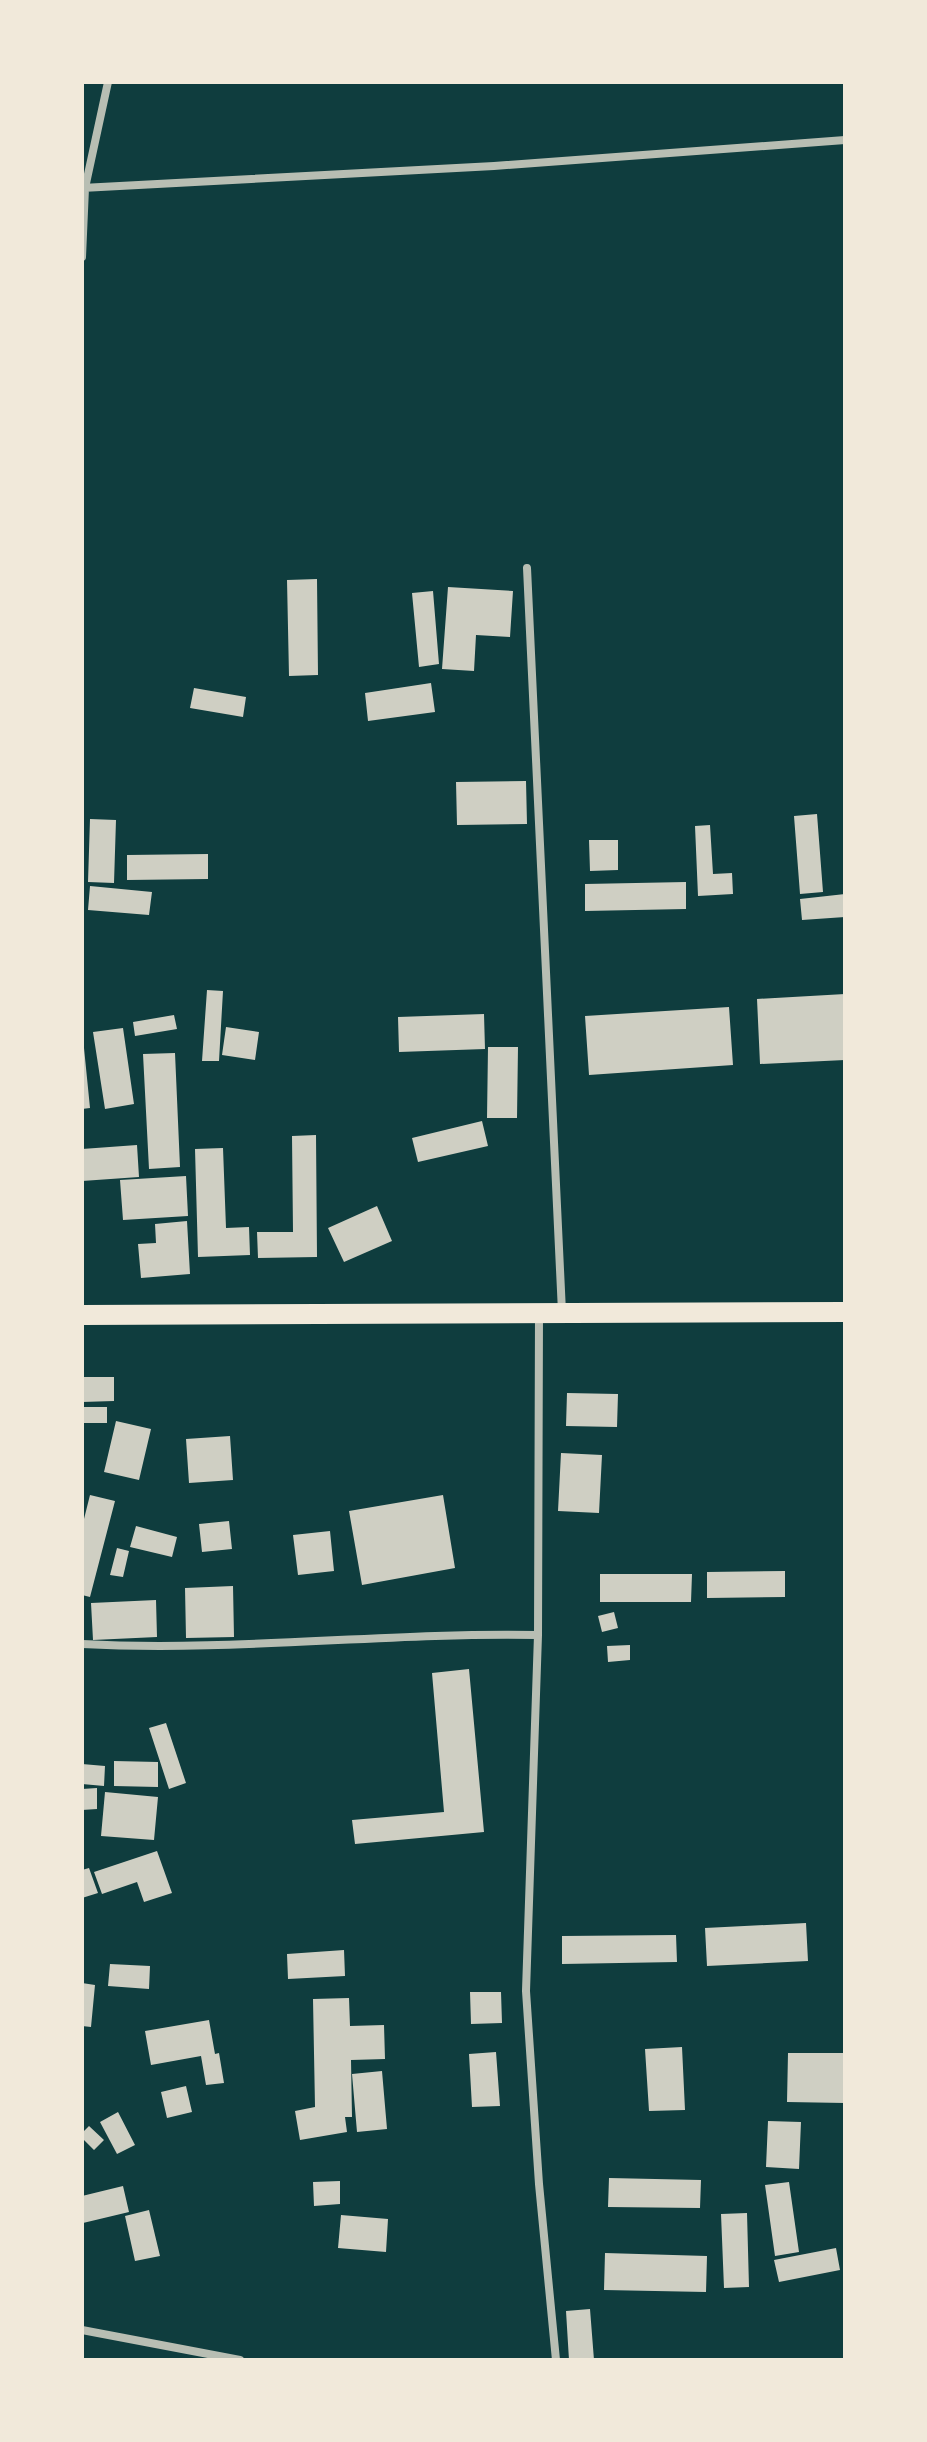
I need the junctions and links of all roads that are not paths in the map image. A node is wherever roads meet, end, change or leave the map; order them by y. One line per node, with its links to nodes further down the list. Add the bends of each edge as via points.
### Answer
1 (108, 82): 3 (street)
2 (845, 140): 3 (street)
3 (83, 188): 4 (street)
4 (82, 257)
5 (527, 568): 8 (street)
6 (845, 1312): 8 (main road)
7 (539, 1313): 8 (main road); 9 (main road); 10 (street)
8 (562, 1313)
9 (82, 1315)
10 (538, 1635): 11 (street, via 233,1646); 14 (street, via 526,1991)
11 (82, 1644)
12 (82, 2330): 13 (street)
13 (240, 2360)
14 (556, 2360)

